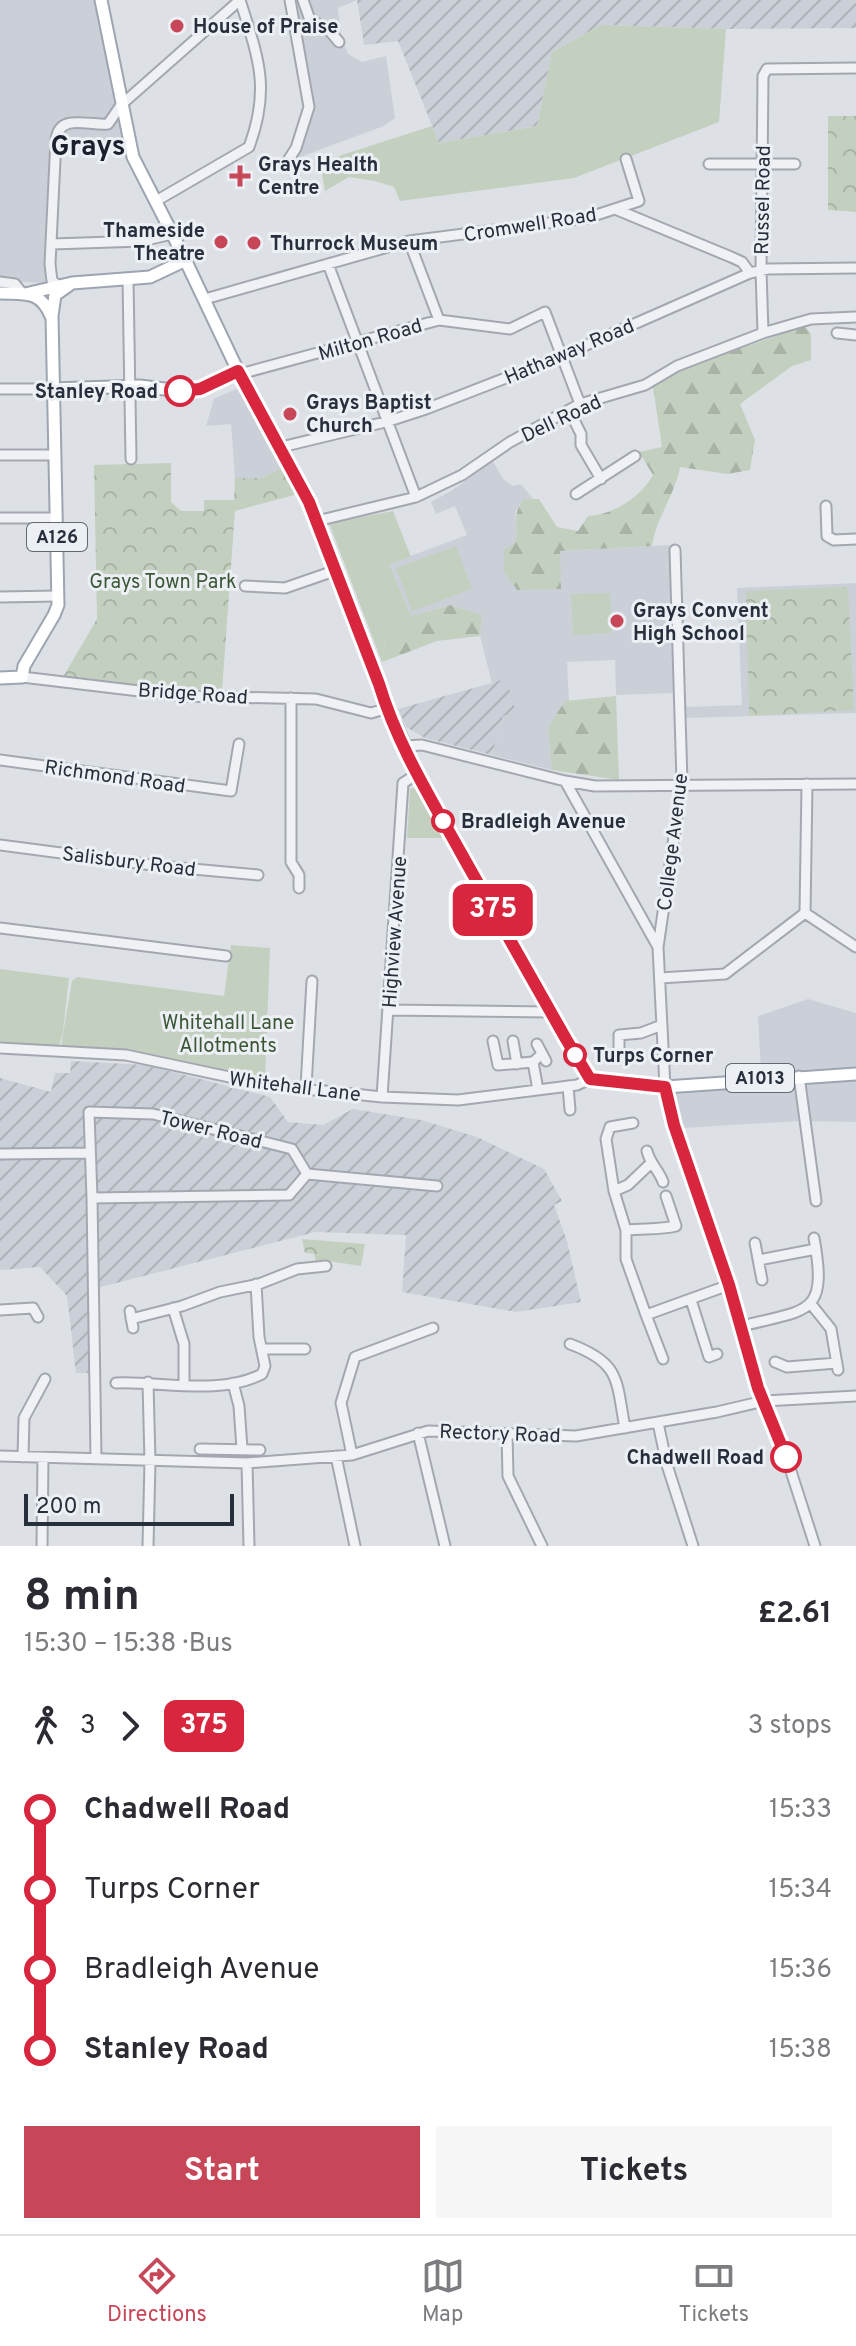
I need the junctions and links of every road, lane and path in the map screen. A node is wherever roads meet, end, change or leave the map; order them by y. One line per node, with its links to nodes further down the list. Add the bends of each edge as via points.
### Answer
1 (101, 0): 7 (main road)
2 (240, 0): 7 (street); 13 (street, via 261,75 260,116 249,147)
3 (290, 0): 8 (street, via 309,107)
4 (303, 0): 5 (street, via 310,20)
5 (339, 42)
6 (856, 68): 11 (street, Russel Road, via 767,69)
7 (119, 108): 13 (main road, via 133,157); 17 (street, via 108,124 59,127)
8 (289, 159)
9 (626, 159): 14 (street, via 639,201)
10 (709, 164): 11 (street)
11 (762, 164): 12 (street); 21 (street, Russel Road)
12 (795, 164)
13 (156, 201): 15 (main road)
14 (615, 209): 16 (street, Cromwell Road, via 587,218); 22 (street, Cromwell Road, via 742,262)
15 (172, 234): 17 (street, via 142,241); 18 (main road)
16 (409, 241): 19 (street, Cromwell Road); 32 (street)
17 (52, 244): 26 (street, via 52,281)
18 (186, 260): 23 (main road, via 150,277); 29 (main road)
19 (328, 264): 29 (street, Cromwell Road); 36 (street)
20 (856, 268): 21 (street, Hathaway Road)
21 (761, 270): 22 (street, Hathaway Road); 33 (street, Russel Road)
22 (750, 273): 37 (street, Hathaway Road)
23 (128, 280): 25 (main road); 39 (street)
24 (0, 282): 28 (street, via 15,284)
25 (72, 283): 26 (main road); 30 (main road, via 55,295)
26 (58, 285): 28 (main road)
27 (0, 293): 28 (main road)
28 (21, 294): 30 (main road, via 42,300)
29 (205, 299): 38 (main road)
30 (52, 316): 41 (main road, A126)
31 (856, 317): 33 (street, Dell Road, via 811,319)
32 (439, 320): 36 (street, Milton Road); 37 (street, Milton Road, via 510,329 545,312)
33 (763, 333): 42 (street, Dell Road, via 677,366 645,385)
34 (837, 333): 35 (street)
35 (856, 335)
36 (358, 344): 38 (street, Milton Road); 44 (street)
37 (561, 355): 42 (street); 44 (street, Hathaway Road)
38 (239, 373): 39 (main road, via 189,392); 45 (main road)
39 (130, 386): 41 (main road); 49 (street)
40 (0, 389): 41 (street)
41 (53, 389): 47 (main road, A126)
42 (580, 404): 43 (street, Dell Road)
43 (569, 410): 50 (street); 52 (street, Dell Road)
44 (389, 421): 45 (street, Hathaway Road); 52 (street)
45 (281, 447): 56 (main road)
46 (0, 455): 47 (street)
47 (55, 455): 55 (main road, A126)
48 (635, 456): 50 (street)
49 (131, 459)
50 (601, 479): 51 (street)
51 (576, 494)
52 (416, 497): 56 (street, Dell Road)
53 (826, 506): 59 (street, via 827,536)
54 (0, 518): 55 (street)
55 (56, 518): 57 (main road, A126)
56 (317, 521): 61 (main road)
57 (57, 537): 58 (street); 63 (main road, A126)
58 (80, 537)
59 (856, 539)
60 (675, 550): 76 (street, College Avenue)
61 (334, 571): 62 (street, via 285,588); 68 (main road)
62 (245, 586)
63 (58, 596): 64 (street); 65 (main road, A126, via 57,610)
64 (0, 597)
65 (22, 677): 66 (main road, Bridge Road); 67 (street, Bridge Road, via 181,696)
66 (0, 678)
67 (291, 698): 68 (street, Bridge Road, via 371,713); 79 (street, via 291,862)
68 (385, 709): 70 (main road)
69 (239, 744): 71 (street, Richmond Road, via 231,791)
70 (404, 746): 72 (main road); 73 (street, via 422,745)
71 (0, 760)
72 (417, 774): 87 (street, Highview Avenue, via 403,783); 88 (main road)
73 (565, 781): 76 (street); 82 (street)
74 (807, 784): 75 (street); 76 (street); 80 (street)
75 (856, 784)
76 (681, 787): 82 (street, College Avenue)
77 (0, 845): 78 (street, Salisbury Road)
78 (258, 875)
79 (299, 888)
80 (805, 913): 83 (street); 85 (street, via 725,974)
81 (0, 928): 84 (street)
82 (658, 947): 85 (street, College Avenue)
83 (856, 947)
84 (226, 956)
85 (660, 978): 89 (street, College Avenue)
86 (312, 981): 101 (street)
87 (389, 1010): 88 (street); 104 (street, Highview Avenue)
88 (550, 1012): 99 (main road)
89 (662, 1025): 94 (street, via 619,1035); 102 (street, College Avenue)
90 (493, 1041): 96 (street, via 498,1065)
91 (513, 1041): 96 (street)
92 (537, 1044): 95 (street, via 544,1058)
93 (0, 1048): 101 (street, Whitehall Lane, via 139,1057 223,1078)
94 (619, 1053)
95 (533, 1062): 96 (street); 103 (street)
96 (517, 1064)
97 (856, 1074): 98 (main road, A1013)
98 (799, 1076): 102 (main road, A1013); 117 (street)
99 (590, 1079): 100 (street, Whitehall Lane); 102 (main road, A1013)
100 (568, 1086): 103 (street, Whitehall Lane); 105 (street)
101 (306, 1087): 104 (street, Whitehall Lane)
102 (665, 1087): 126 (street)
103 (538, 1090): 104 (street, Whitehall Lane, via 458,1100)
104 (382, 1097)
105 (570, 1110)
106 (633, 1123): 114 (street, via 608,1129)
107 (647, 1151): 110 (street)
108 (90, 1153): 109 (street); 111 (street, Tower Road, via 89,1112 153,1114 292,1149); 116 (street, Tower Road)
109 (0, 1154)
110 (650, 1164): 112 (street); 114 (street)
111 (307, 1174): 113 (street); 116 (street, via 289,1195)
112 (663, 1182)
113 (437, 1186)
114 (614, 1191): 118 (street)
115 (666, 1196): 118 (street, via 678,1230)
116 (92, 1198): 160 (street, Tower Road)
117 (816, 1201)
118 (626, 1230): 131 (street, via 626,1259)
119 (814, 1238): 121 (street)
120 (755, 1243): 122 (street)
121 (816, 1249): 122 (street); 128 (street, via 820,1274)
122 (759, 1260): 124 (street)
123 (326, 1266): 125 (street, via 297,1269)
124 (762, 1280)
125 (256, 1284): 129 (street); 137 (street)
126 (729, 1285): 127 (street); 134 (street)
127 (691, 1300): 131 (street); 139 (street)
128 (811, 1304): 134 (street); 141 (street, via 831,1329 837,1366 787,1367)
129 (173, 1308): 133 (street); 146 (street, via 184,1344)
130 (0, 1310): 132 (street, via 33,1308)
131 (646, 1315): 140 (street)
132 (38, 1317)
133 (131, 1319)
134 (742, 1326): 148 (street)
135 (433, 1328): 156 (street, via 355,1357 341,1403)
136 (570, 1344): 150 (street, via 611,1367)
137 (262, 1349): 138 (street); 145 (street, via 262,1374)
138 (305, 1349)
139 (709, 1357)
140 (663, 1359)
141 (775, 1362)
142 (45, 1379): 159 (street, via 24,1418)
143 (148, 1382): 144 (street); 146 (street); 162 (street)
144 (116, 1383)
145 (233, 1383): 146 (street); 154 (street)
146 (184, 1384)
147 (856, 1396): 148 (street, Rectory Road)
148 (764, 1401): 149 (street, Rectory Road); 171 (street)
149 (658, 1423): 150 (street, Rectory Road); 170 (street)
150 (625, 1428): 152 (street, Rectory Road, via 576,1436)
151 (418, 1433): 152 (street, Rectory Road); 156 (street, Rectory Road); 168 (street)
152 (507, 1434): 169 (street, via 508,1476)
153 (200, 1449): 154 (street)
154 (242, 1449): 155 (street)
155 (260, 1450)
156 (352, 1455): 158 (street, Rectory Road)
157 (0, 1456): 159 (street, Rectory Road)
158 (336, 1456): 163 (street, Rectory Road); 167 (street)
159 (23, 1457): 161 (street, Rectory Road)
160 (96, 1457): 161 (street, Rectory Road); 162 (street, Rectory Road)
161 (43, 1458): 164 (street)
162 (150, 1462): 163 (street, Rectory Road); 165 (street)
163 (247, 1463): 166 (street)
164 (42, 1546)
165 (148, 1546)
166 (249, 1546)
167 (355, 1546)
168 (445, 1546)
169 (542, 1546)
170 (693, 1546)
171 (815, 1546)

